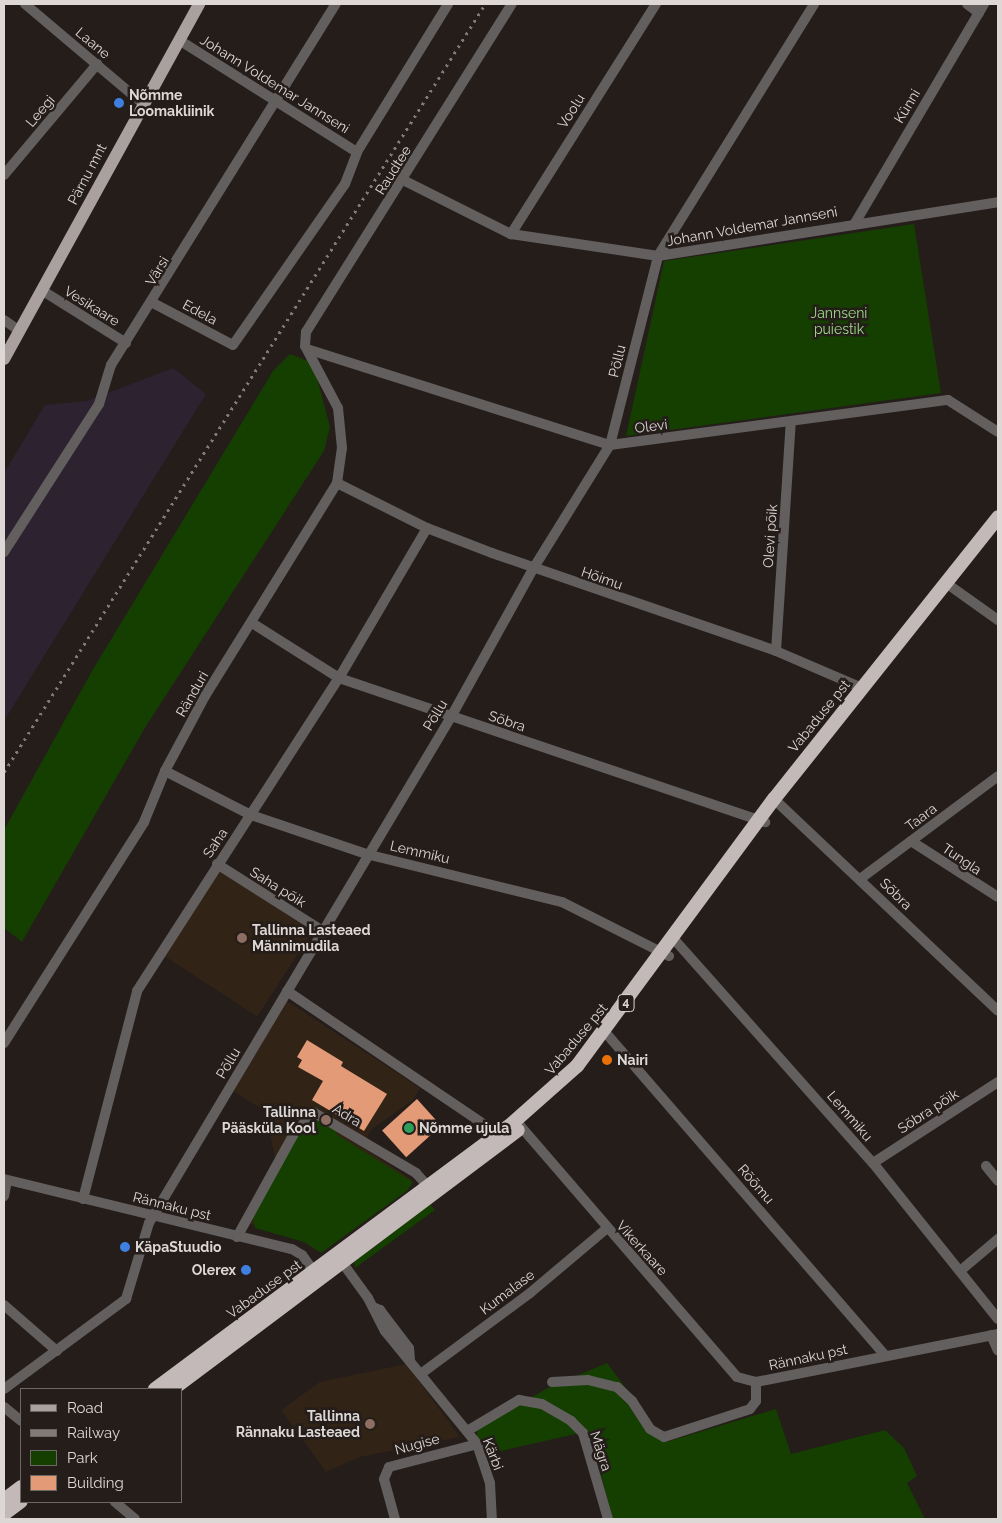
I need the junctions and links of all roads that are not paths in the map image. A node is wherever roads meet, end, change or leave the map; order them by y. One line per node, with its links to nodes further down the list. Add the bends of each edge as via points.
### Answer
1 (25, 4): 11 (street, Laane)
2 (199, 4): 10 (main road, Pärnu mnt)
3 (336, 4): 13 (street, Värsi)
4 (448, 4): 14 (street)
5 (512, 4): 16 (street, Raudtee)
6 (656, 4): 19 (street, Voolu)
7 (814, 4): 20 (street, Põllu)
8 (967, 4): 9 (street)
9 (981, 8): 18 (street, Künni)
10 (179, 40): 12 (main road, Pärnu mnt); 13 (street, Johann Voldemar Jannseni)
11 (97, 64): 12 (street, Laane); 15 (street, Leegi)
12 (142, 103): 21 (main road, Pärnu mnt)
13 (274, 103): 14 (street, Johann Voldemar Jannseni); 22 (street, Värsi)
14 (357, 152): 22 (street, Edela, via 345,184 233,345)
15 (4, 175)
16 (403, 180): 19 (street, Johann Voldemar Jannseni); 26 (street, Raudtee, via 306,332 305,346)
17 (998, 202): 18 (street, Johann Voldemar Jannseni)
18 (854, 223): 20 (street, Johann Voldemar Jannseni)
19 (511, 234): 20 (street, Johann Voldemar Jannseni)
20 (658, 256): 30 (street, Põllu)
21 (43, 291): 24 (main road, Pärnu mnt); 25 (street, Vesikaare)
22 (153, 303): 25 (street, Värsi)
23 (4, 320): 24 (street)
24 (20, 331): 27 (main road, Pärnu mnt)
25 (126, 343): 35 (street, Värsi, via 111,365 98,404)
26 (310, 350): 30 (street, Olevi); 31 (street, Ränduri, via 338,408 342,448)
27 (4, 359)
28 (791, 422): 29 (street, Olevi, via 948,400); 30 (street, Olevi); 40 (street, Olevi põik)
29 (998, 432)
30 (610, 445): 36 (street, Põllu)
31 (337, 483): 33 (street, Hõimu); 39 (street, Ränduri)
32 (998, 517): 37 (highway, Vabaduse pst / 4)
33 (427, 528): 36 (street, Hõimu); 41 (street, Saha)
34 (998, 529): 37 (highway, Vabaduse pst / 4)
35 (4, 552)
36 (533, 569): 40 (street, Hõimu); 43 (street, Põllu)
37 (949, 585): 38 (street); 42 (highway, Vabaduse pst / 4); 46 (highway, Vabaduse pst / 4)
38 (998, 620)
39 (252, 623): 41 (street, Sõbra); 44 (street, Ränduri, via 205,696)
40 (776, 651): 42 (street, Hõimu)
41 (339, 678): 43 (street, Sõbra); 47 (street, Saha)
42 (862, 688): 46 (highway, Vabaduse pst / 4)
43 (451, 717): 48 (street, Sõbra); 50 (street, Põllu)
44 (165, 771): 47 (street, Lemmiku); 60 (street, Ränduri, via 144,822)
45 (998, 776): 49 (street, Taara)
46 (777, 801): 48 (highway, Vabaduse pst / 4); 52 (street, Sõbra)
47 (251, 815): 50 (street, Lemmiku); 51 (street, Saha)
48 (762, 820): 55 (highway, Vabaduse pst / 4)
49 (911, 841): 52 (street, Taara); 53 (street, Tungla)
50 (366, 854): 54 (street, Põllu); 56 (street, Lemmiku, via 562,902)
51 (217, 864): 54 (street, Saha põik); 70 (street, Saha, via 137,990)
52 (860, 879): 58 (street, Sõbra)
53 (998, 897)
54 (324, 932): 57 (street, Põllu)
55 (676, 940): 56 (highway, Vabaduse pst / 4); 64 (street, Lemmiku)
56 (666, 954): 59 (highway, Vabaduse pst / 4)
57 (287, 991): 63 (street); 71 (street, Põllu)
58 (998, 1010)
59 (607, 1035): 62 (highway, Vabaduse pst / 4); 83 (street, Rõõmu)
60 (4, 1043)
61 (998, 1082): 64 (street, Sõbra põik)
62 (518, 1124): 63 (highway, Vabaduse pst / 4); 68 (highway, Vabaduse pst / 4); 72 (street, Vikerkaare)
63 (498, 1134): 68 (highway, Vabaduse pst / 4)
64 (873, 1163): 76 (street, Lemmiku)
65 (986, 1166): 67 (street)
66 (6, 1179): 69 (street); 70 (street, Rännaku pst)
67 (998, 1181)
68 (432, 1190): 73 (street, Adra, via 416,1173 313,1112 300,1123); 75 (highway, Vabaduse pst / 4)
69 (4, 1196)
70 (83, 1199): 71 (street, Rännaku pst)
71 (154, 1216): 73 (street, Rännaku pst); 81 (street, Põllu, via 126,1299)
72 (606, 1229): 84 (street, Kumalase, via 530,1293); 86 (street, Vikerkaare, via 737,1377)
73 (237, 1237): 77 (street, Rännaku pst, via 292,1249)
74 (998, 1239): 76 (street)
75 (340, 1260): 77 (highway, Vabaduse pst / 4); 84 (street, via 373,1307 380,1310 409,1348 410,1359)
76 (960, 1271): 79 (street, Lemmiku)
77 (317, 1277): 87 (highway, Vabaduse pst / 4); 88 (highway, Vabaduse pst / 4)
78 (4, 1306): 81 (street)
79 (998, 1319)
80 (995, 1334): 82 (street); 83 (street, Rännaku pst)
81 (57, 1350): 89 (street, Põllu)
82 (998, 1351)
83 (885, 1355): 86 (street, Rännaku pst)
84 (422, 1373): 92 (street)
85 (552, 1382): 86 (street, Rännaku pst, via 588,1380 617,1387 632,1401 650,1429 664,1437 750,1409 756,1401)
86 (756, 1382)
87 (156, 1388)
88 (174, 1388)
89 (4, 1389)
90 (4, 1406): 91 (street)
91 (20, 1420)
92 (467, 1430): 93 (street, Kärbi); 102 (street, Mägra, via 519,1400 542,1404 583,1433)
93 (477, 1444): 100 (street, Nugise, via 389,1466 384,1479); 101 (street, Kärbi, via 490,1483)
94 (20, 1488): 95 (highway)
95 (4, 1500)
96 (20, 1502): 98 (highway)
97 (117, 1503): 99 (street)
98 (4, 1514)
99 (135, 1519)
100 (395, 1519)
101 (492, 1519)
102 (608, 1519)

